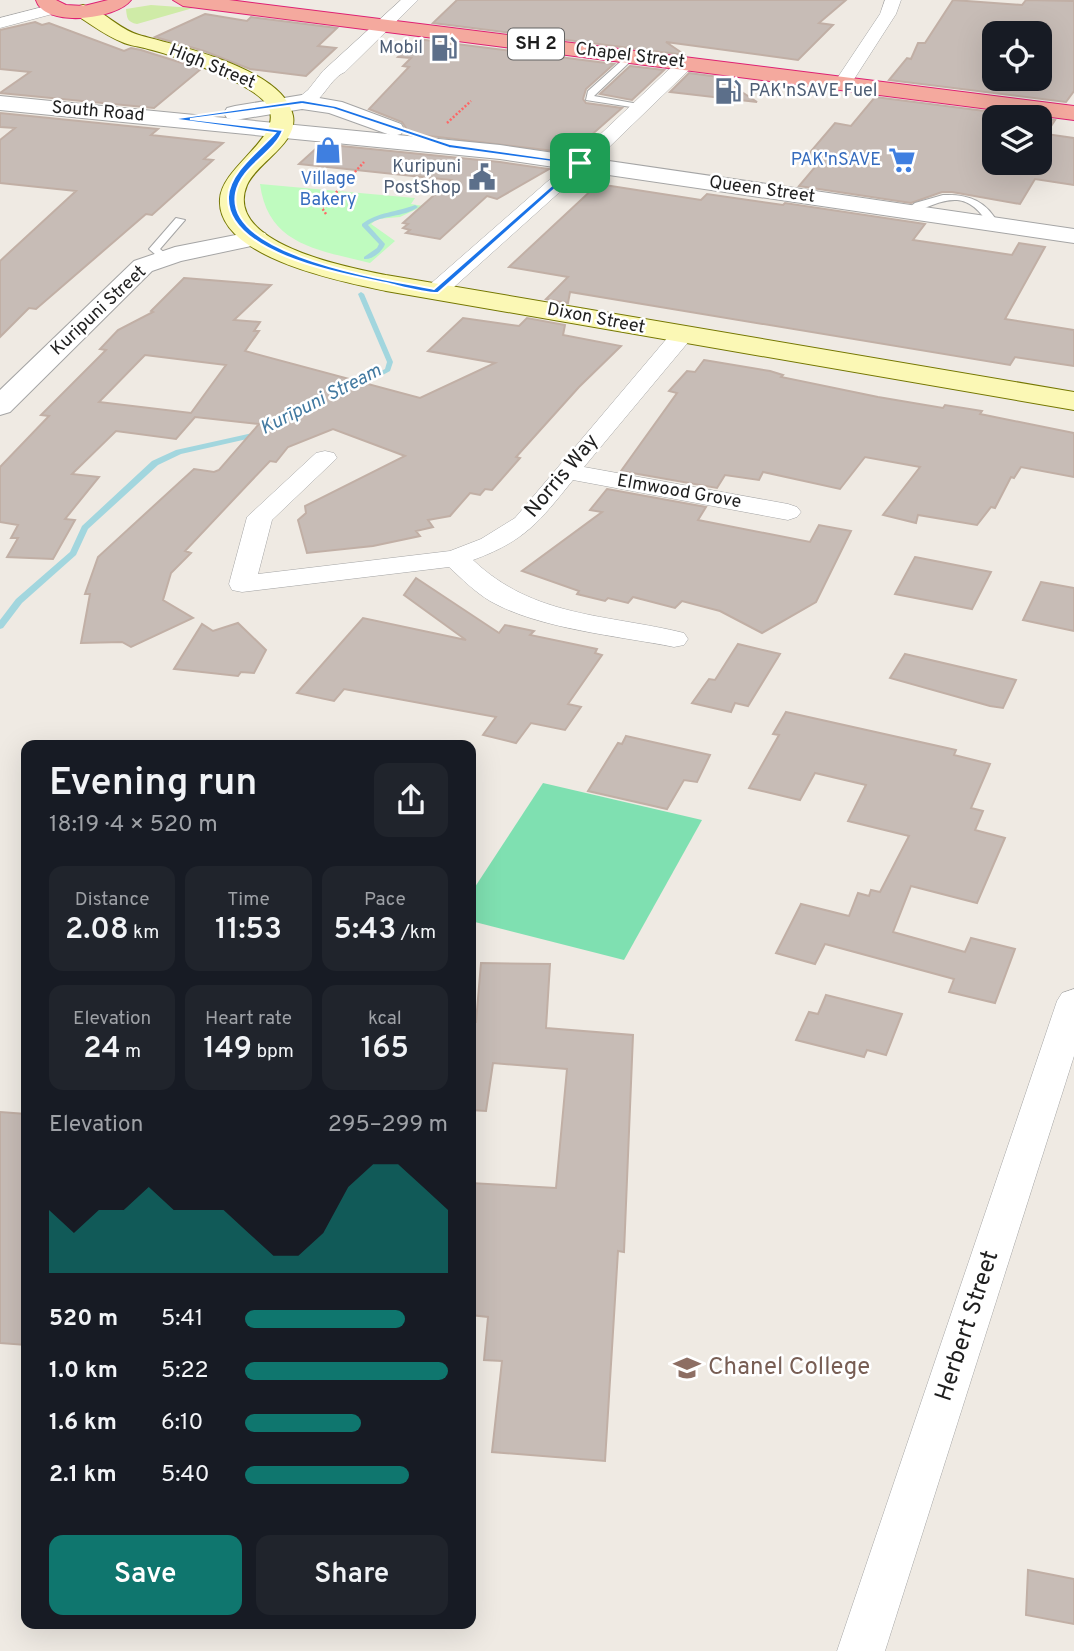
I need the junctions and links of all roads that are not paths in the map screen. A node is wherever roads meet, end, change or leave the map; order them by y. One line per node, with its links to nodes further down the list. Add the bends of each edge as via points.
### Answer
1 (410, 0): 9 (street)
2 (893, 0): 14 (street)
3 (181, 1): 9 (highway, Chapel Street / SH 2)
4 (49, 3): 7 (highway); 8 (street)
5 (142, 3): 6 (highway)
6 (116, 4): 7 (highway); 10 (main road, High Street, via 126,26)
7 (83, 11): 10 (main road, High Street, via 132,40)
8 (0, 23)
9 (385, 24): 11 (highway, Chapel Street / SH 2); 13 (street)
10 (152, 43): 17 (main road, High Street, via 251,81)
11 (632, 56): 12 (highway, Chapel Street / SH 2); 18 (lane, via 589,98)
12 (686, 63): 14 (highway, Chapel Street / SH 2); 18 (street)
13 (339, 68): 15 (street, via 332,70 313,98); 19 (street, via 347,71 337,96)
14 (843, 83): 20 (highway, Chapel Street / SH 2)
15 (302, 102): 17 (street, Queen Street); 19 (street, Queen Street)
16 (0, 103): 21 (street, South Road)
17 (279, 105): 21 (street, Queen Street); 22 (main road, High Street)
18 (641, 107): 24 (street)
19 (348, 113): 23 (street, Queen Street)
20 (1074, 113)
21 (174, 119): 22 (street, South Road)
22 (280, 132): 23 (street, Queen Street, via 380,142); 27 (main road, Dixon Street, via 233,189 236,217)
23 (444, 138): 24 (street, Queen Street)
24 (580, 163): 26 (street, Queen Street); 29 (street)
25 (180, 220): 28 (lane, via 154,249)
26 (1074, 236)
27 (256, 238): 28 (street, Kuripuni Street); 29 (main road, Dixon Street, via 316,267)
28 (166, 258): 32 (street, Kuripuni Street, via 144,266)
29 (436, 291): 30 (main road, Dixon Street)
30 (682, 335): 31 (main road, Dixon Street); 34 (street, Norris Way)
31 (1074, 401)
32 (0, 405)
33 (325, 458): 36 (street, Norris Way, via 260,517 242,584)
34 (569, 472): 35 (street, Elmwood Grove); 36 (street, Norris Way, via 524,523 491,545)
35 (788, 512)
36 (455, 558): 37 (street, via 509,600)
37 (674, 639)
38 (1074, 1001): 39 (street, Herbert Street)
39 (861, 1651)

